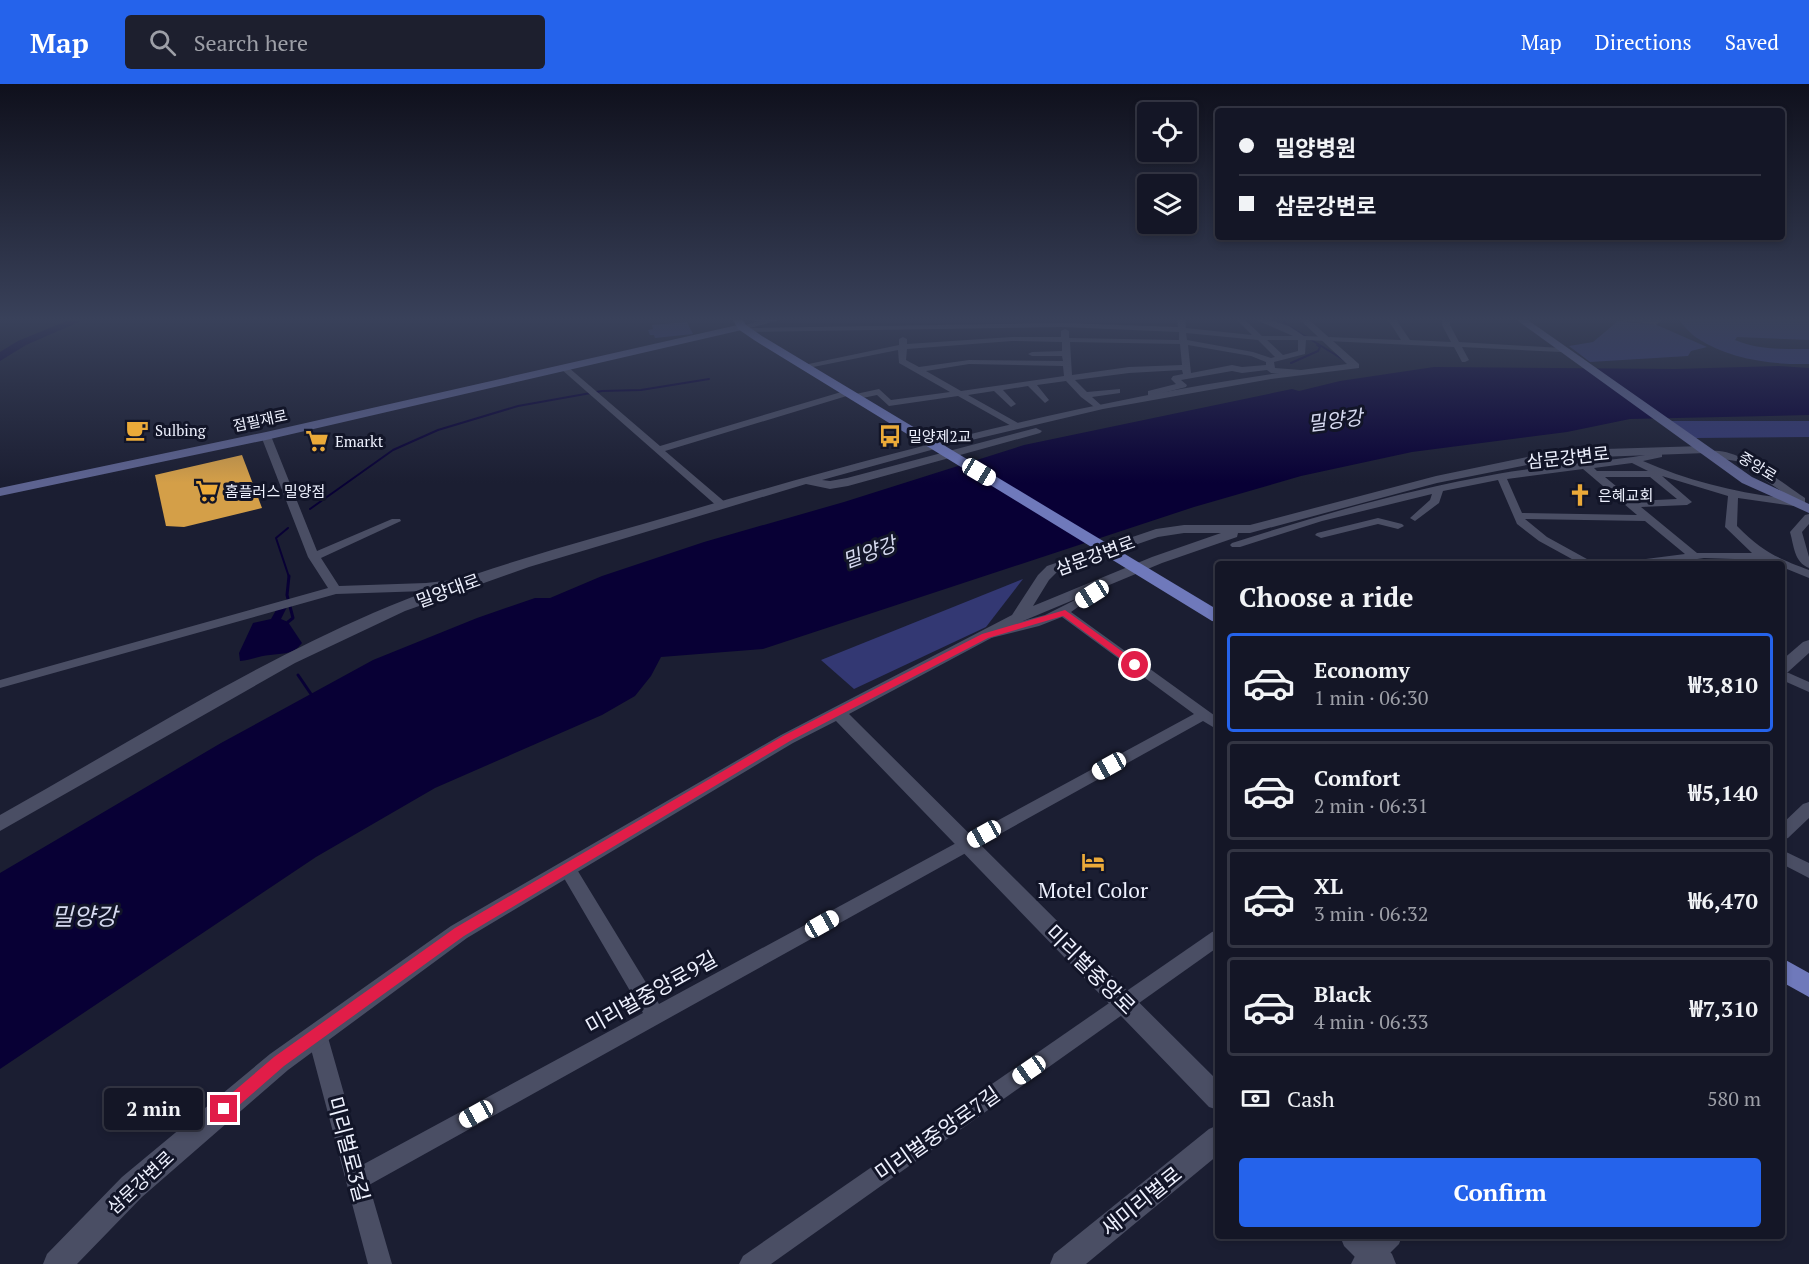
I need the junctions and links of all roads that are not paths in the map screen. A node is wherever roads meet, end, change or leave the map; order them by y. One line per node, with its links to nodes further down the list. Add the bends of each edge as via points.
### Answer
1 (547, 373): 30 (main road, 점필재로)
2 (570, 373): 33 (street)
3 (814, 373): 21 (main road)
4 (923, 373): 19 (street)
5 (1068, 373): 14 (street)
6 (1106, 373): 14 (street)
7 (1149, 373): 15 (street)
8 (1187, 373): 15 (street)
9 (1241, 373): 15 (street)
10 (1261, 373): 13 (street)
11 (1289, 373): 13 (street, 밀양대로)
12 (1593, 373): 32 (main road, 중앙로)
13 (1256, 377): 15 (street, 밀양대로)
14 (1068, 378): 16 (street); 22 (street)
15 (1187, 379): 20 (street, via 1175,379 1183,386); 25 (street, 밀양대로)
16 (1030, 383): 17 (street); 23 (street)
17 (996, 388): 19 (street); 24 (street)
18 (1117, 391): 22 (street)
19 (958, 393): 21 (street, via 889,403 879,392); 28 (street)
20 (1151, 393)
21 (851, 395): 31 (main road); 33 (street)
22 (1084, 395): 25 (street)
23 (1045, 400)
24 (1011, 404)
25 (1097, 406): 26 (street, 밀양대로)
26 (1057, 414): 27 (street, 밀양대로); 29 (street, via 1054,421)
27 (1029, 421): 28 (street, 밀양대로); 29 (street, via 1038,424)
28 (1015, 425): 31 (street, 밀양대로)
29 (1040, 430): 40 (street)
30 (266, 436): 42 (main road, 점필재로); 60 (street)
31 (937, 447): 40 (street, 밀양대로); 66 (main road)
32 (1702, 449): 34 (street, 삼문강변로); 44 (main road, 중앙로, via 1747,480)
33 (658, 450): 46 (street)
34 (1654, 451): 35 (street, via 1659,454); 54 (street, 삼문강변로, via 1572,454 1495,467)
35 (1631, 459): 36 (street); 37 (street)
36 (1584, 465): 38 (street); 39 (street)
37 (1654, 472): 38 (street); 43 (street); 45 (street, via 1687,502)
38 (1595, 474): 45 (street)
39 (1501, 476): 41 (street); 48 (street)
40 (842, 477): 46 (street, 밀양대로, via 804,480)
41 (1438, 489): 50 (street, via 1435,501); 58 (street, via 1318,519)
42 (0, 492)
43 (1732, 494): 44 (street); 61 (street, via 1731,527)
44 (1794, 503): 47 (main road, 중앙로)
45 (1630, 504): 51 (street)
46 (722, 505): 69 (street, 밀양대로)
47 (1809, 509)
48 (1518, 516): 51 (street); 62 (street, via 1543,539)
49 (1809, 516): 65 (street, via 1796,532 1802,557)
50 (1415, 518)
51 (1648, 518): 59 (street)
52 (396, 521): 60 (street)
53 (1398, 526): 56 (street, via 1378,520)
54 (1250, 529): 55 (street, 삼문강변로); 57 (street)
55 (1171, 530): 57 (street, via 1191,537); 70 (street, 삼문강변로, via 1062,564)
56 (1321, 535)
57 (1196, 545): 66 (street)
58 (1236, 545)
59 (1694, 556): 61 (street); 63 (street)
60 (314, 557): 72 (street)
61 (1766, 557): 64 (street)
62 (1584, 561)
63 (1659, 561)
64 (1776, 561)
65 (1809, 564)
66 (1135, 565): 71 (street); 75 (main road)
67 (1785, 565): 68 (street)
68 (1809, 574)
69 (467, 582): 72 (street); 87 (street, 밀양대로, via 336,635 289,659)
70 (1040, 582): 73 (street, via 1049,590); 76 (street, 삼문강변로)
71 (1103, 583): 73 (street); 74 (street)
72 (335, 590): 81 (street)
73 (1074, 595): 76 (street)
74 (1065, 613): 77 (street); 84 (street)
75 (1215, 615)
76 (1018, 618): 77 (street, 삼문강변로)
77 (985, 636): 83 (street, 삼문강변로)
78 (1809, 645): 79 (street)
79 (1785, 665)
80 (1785, 676): 82 (street)
81 (0, 684)
82 (1809, 688)
83 (838, 713): 89 (street, 미리벌중앙로); 91 (street, 삼문강변로)
84 (1204, 715): 85 (street); 89 (street, 미리벌중앙로9길)
85 (1215, 723)
86 (1809, 808): 88 (street)
87 (0, 824)
88 (1785, 831)
89 (967, 843): 96 (street, 미리벌중앙로); 97 (street, 미리벌중앙로9길)
90 (1785, 858): 92 (street)
91 (567, 868): 97 (street); 98 (street, 삼문강변로, via 459,932)
92 (1809, 871)
93 (1215, 939): 96 (street, 미리벌중앙로7길)
94 (1785, 971): 95 (main road)
95 (1809, 986)
96 (1125, 1003): 99 (street, 미리벌중앙로); 104 (street, 미리벌중앙로7길)
97 (655, 1015): 101 (street, 미리벌중앙로9길)
98 (317, 1034): 101 (street, 미리벌로3길); 102 (street, 삼문강변로, via 132,1187)
99 (1215, 1095)
100 (1215, 1140): 105 (street, 새미리벌로)
101 (357, 1180): 103 (street, 미리벌로3길)
102 (57, 1264)
103 (380, 1264)
104 (751, 1264)
105 (1064, 1264)

